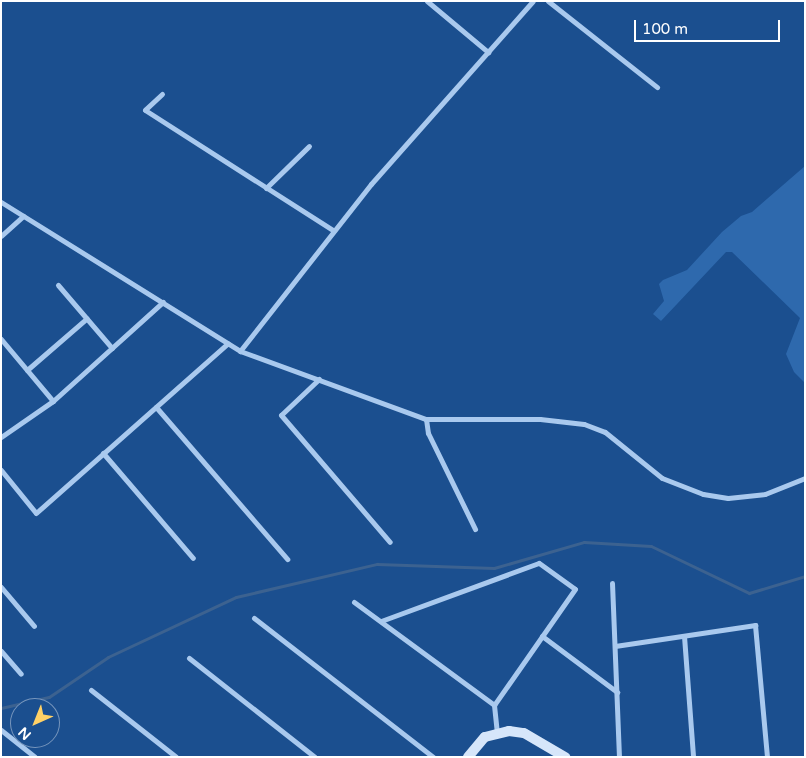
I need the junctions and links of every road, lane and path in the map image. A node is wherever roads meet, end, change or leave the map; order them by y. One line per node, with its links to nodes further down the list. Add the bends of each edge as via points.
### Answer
1 (427, 1): 4 (street)
2 (533, 1): 4 (street)
3 (548, 1): 5 (street)
4 (488, 52): 11 (street, via 371,184)
5 (658, 88)
6 (162, 94): 8 (street, via 144,110)
7 (309, 146): 8 (street)
8 (266, 188): 11 (street)
9 (1, 202): 10 (street)
10 (23, 216): 12 (street); 14 (street)
11 (334, 232): 19 (street)
12 (1, 236)
13 (58, 285): 15 (street)
14 (163, 302): 17 (street); 18 (street)
15 (87, 318): 18 (street); 20 (street)
16 (1, 340): 20 (street)
17 (228, 343): 19 (street); 23 (street)
18 (112, 348): 22 (street)
19 (240, 350): 21 (street)
20 (27, 370): 22 (street)
21 (319, 379): 24 (street); 30 (street, via 281,416)
22 (53, 401): 25 (street)
23 (156, 407): 26 (street); 32 (street)
24 (426, 418): 28 (street, via 540,419 584,424 604,432 662,478 703,494 728,498 765,494); 29 (street, via 428,433)
25 (1, 437)
26 (103, 453): 27 (street, via 36,513); 31 (street)
27 (1, 470)
28 (805, 478)
29 (475, 529)
30 (390, 542)
31 (193, 558)
32 (287, 559)
33 (612, 583): 41 (street)
34 (1, 587): 38 (street)
35 (354, 602): 37 (street)
36 (254, 618): 53 (street)
37 (381, 621): 39 (street, via 539,563 574,589); 47 (street)
38 (34, 626)
39 (542, 636): 46 (street); 47 (street)
40 (684, 636): 41 (street); 57 (street); 58 (street, via 755,625)
41 (615, 646): 46 (street)
42 (1, 651): 44 (street)
43 (189, 658): 52 (street)
44 (21, 674)
45 (91, 690): 51 (street)
46 (617, 692): 56 (street)
47 (494, 705): 49 (street)
48 (1, 730): 50 (street)
49 (497, 732): 54 (street, via 485,737); 55 (street, via 524,733)
50 (35, 757)
51 (176, 757)
52 (315, 757)
53 (433, 757)
54 (468, 757)
55 (566, 757)
56 (619, 757)
57 (693, 757)
58 (767, 757)

